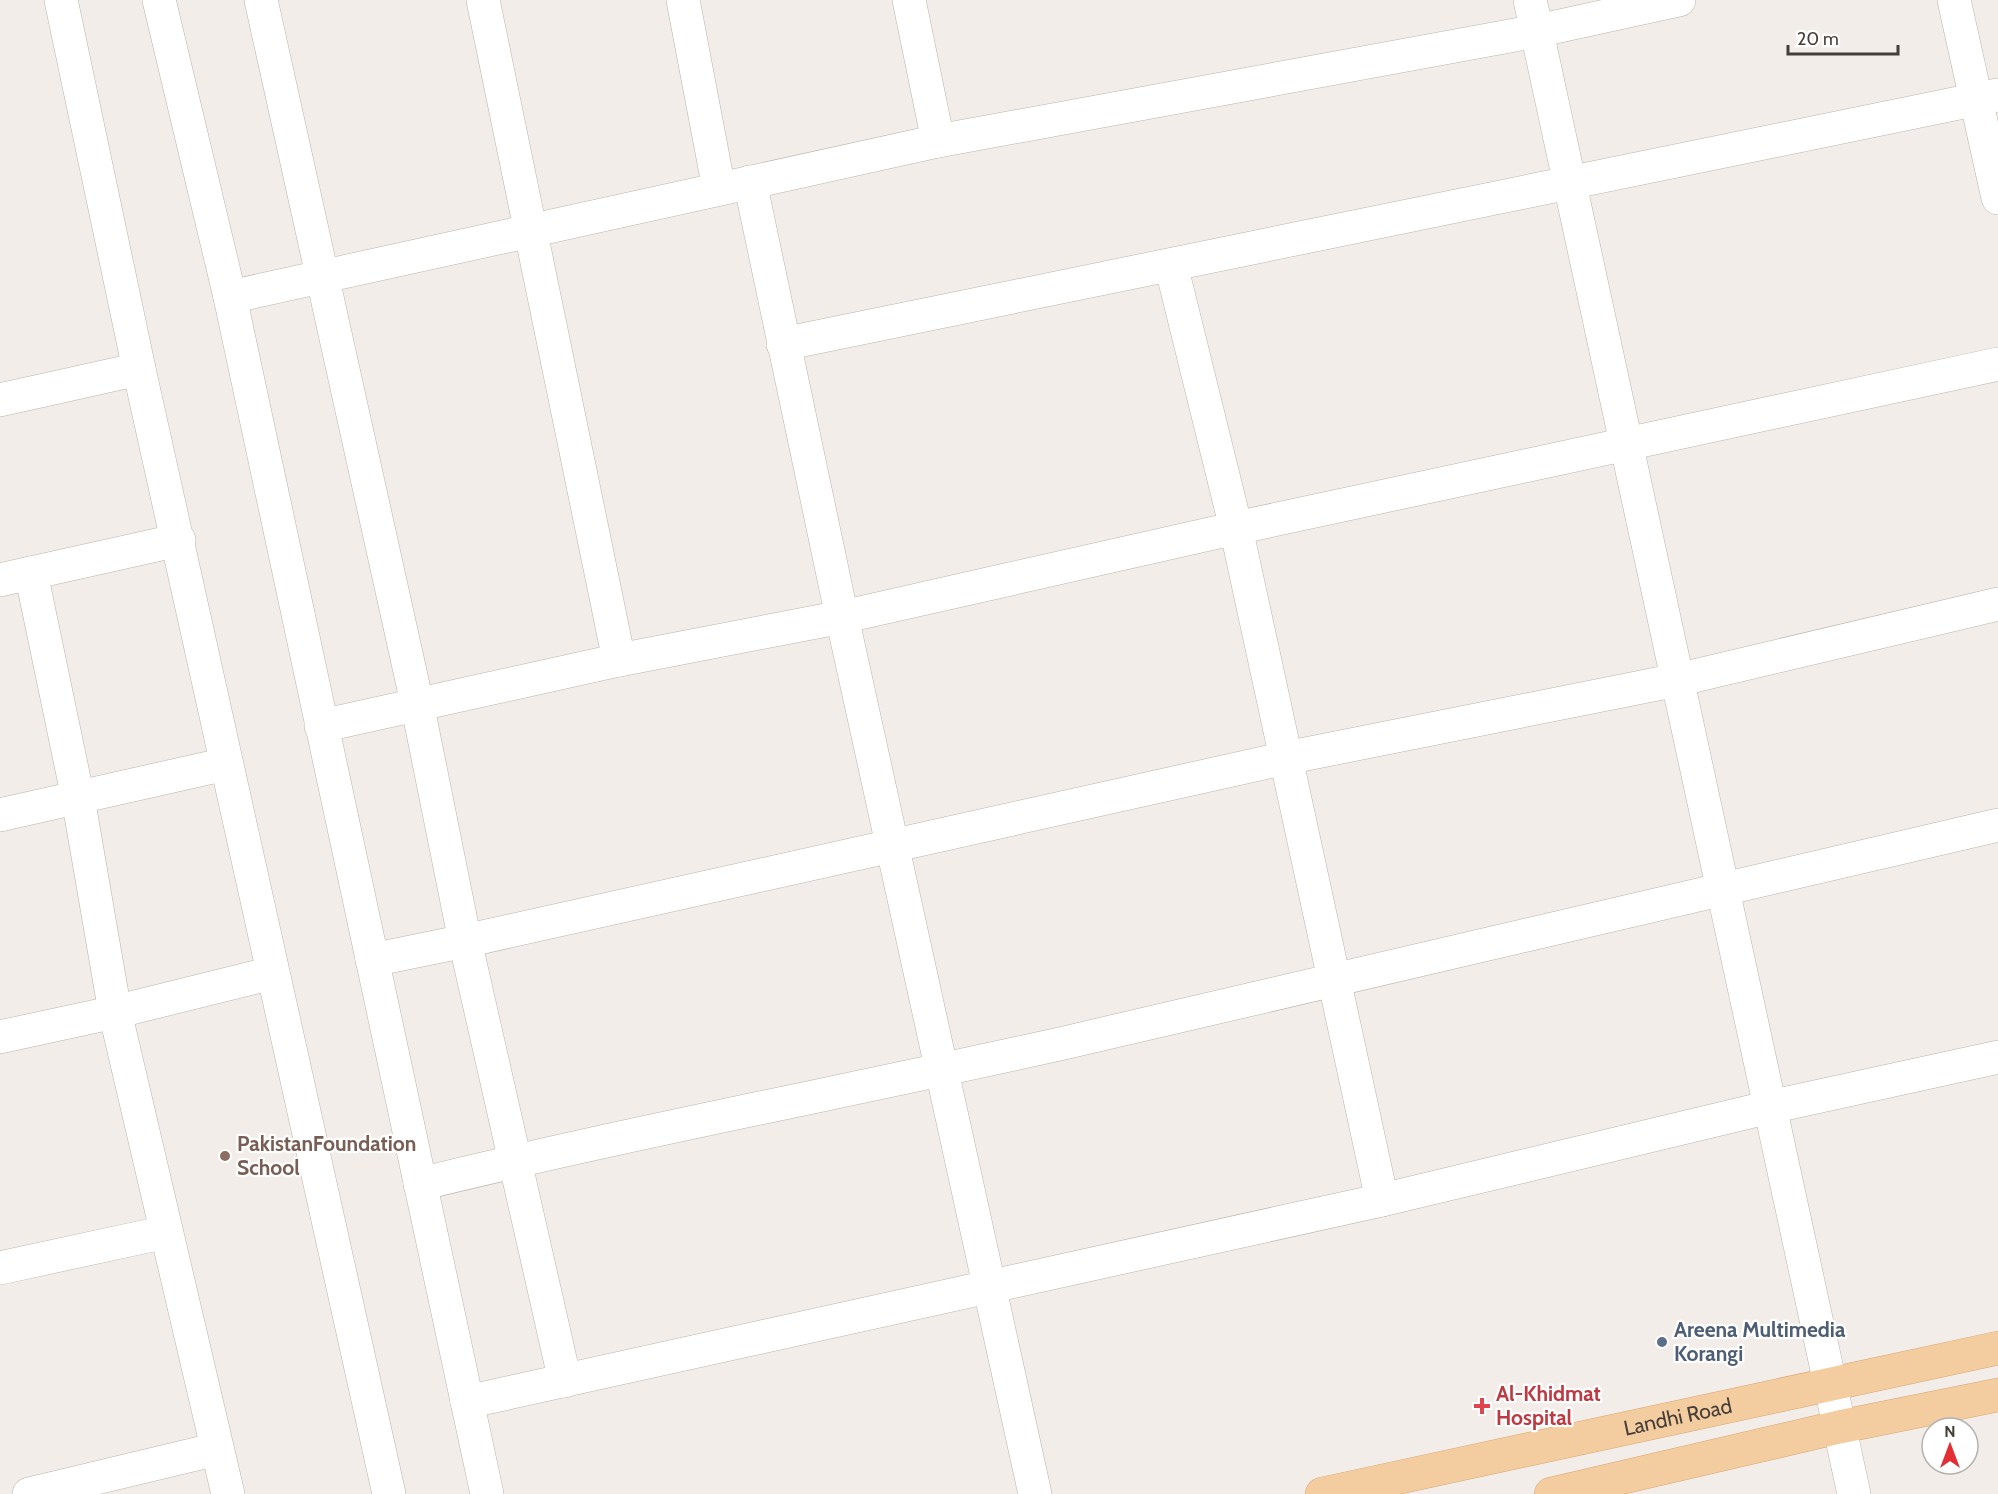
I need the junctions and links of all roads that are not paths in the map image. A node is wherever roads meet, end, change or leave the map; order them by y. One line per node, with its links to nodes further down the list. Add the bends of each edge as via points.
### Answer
1 (61, 0): 21 (street)
2 (159, 0): 18 (street)
3 (261, 0): 17 (street)
4 (483, 0): 15 (street)
5 (683, 0): 13 (street)
6 (909, 0): 11 (street)
7 (1679, 0): 9 (street)
8 (1954, 0): 10 (street)
9 (1534, 16): 11 (street); 12 (street)
10 (1988, 97): 12 (street); 14 (street)
11 (938, 141): 13 (street)
12 (1570, 183): 16 (street); 23 (street)
13 (734, 186): 15 (street); 19 (street)
14 (1998, 198)
15 (530, 231): 17 (street); 30 (street)
16 (1171, 265): 19 (street); 24 (street)
17 (322, 276): 18 (street); 32 (street)
18 (231, 297): 33 (street)
19 (783, 344): 29 (street)
20 (1998, 364): 23 (street)
21 (139, 369): 22 (street); 25 (street)
22 (0, 400)
23 (1626, 443): 24 (street); 31 (street)
24 (1236, 528): 29 (street); 34 (street)
25 (178, 540): 26 (street); 35 (street)
26 (31, 573): 27 (street); 36 (street)
27 (0, 580)
28 (1998, 604): 31 (street)
29 (842, 617): 30 (street); 39 (street)
30 (619, 660): 32 (street)
31 (1677, 680): 34 (street); 40 (street)
32 (417, 703): 33 (street); 41 (street)
33 (321, 726): 42 (street)
34 (1286, 758): 39 (street); 44 (street)
35 (226, 764): 36 (street); 43 (street)
36 (78, 798): 37 (street); 45 (street)
37 (0, 815)
38 (1998, 825): 40 (street)
39 (892, 846): 41 (street); 48 (street)
40 (1722, 888): 44 (street); 49 (street)
41 (465, 941): 42 (street); 50 (street)
42 (372, 960): 51 (street)
43 (272, 973): 45 (street); 65 (street)
44 (1336, 981): 48 (street); 52 (street)
45 (115, 1012): 46 (street); 53 (street)
46 (0, 1038)
47 (1998, 1057): 49 (street)
48 (942, 1070): 50 (street); 55 (street)
49 (1770, 1107): 52 (street); 58 (street)
50 (515, 1161): 51 (street); 57 (street)
51 (420, 1184): 60 (street)
52 (1382, 1200): 55 (street)
53 (166, 1232): 54 (street); 62 (street)
54 (0, 1268)
55 (989, 1287): 57 (street); 67 (street)
56 (1998, 1348): 58 (main road, Landhi Road)
57 (565, 1381): 60 (street)
58 (1830, 1384): 61 (street); 68 (main road, Landhi Road)
59 (1998, 1395): 61 (main road)
60 (467, 1402): 66 (street)
61 (1839, 1427): 69 (main road); 70 (street)
62 (217, 1449): 63 (street); 64 (street)
63 (29, 1494)
64 (228, 1494)
65 (389, 1494)
66 (487, 1494)
67 (1035, 1494)
68 (1322, 1494)
69 (1551, 1494)
70 (1854, 1494)

